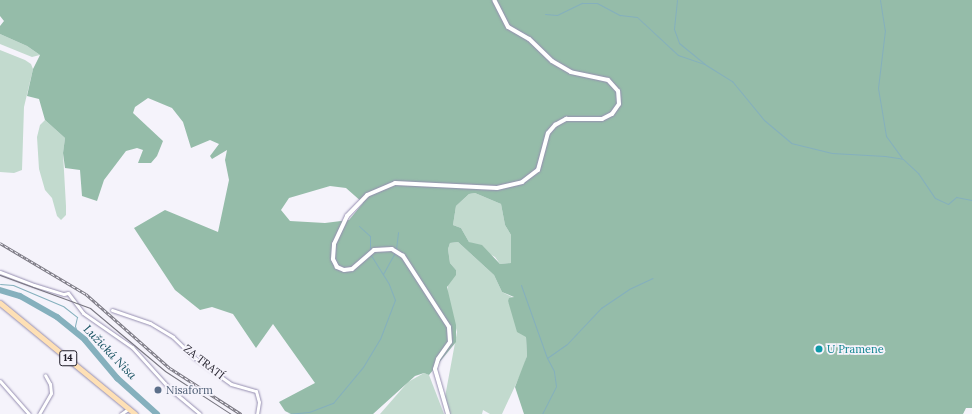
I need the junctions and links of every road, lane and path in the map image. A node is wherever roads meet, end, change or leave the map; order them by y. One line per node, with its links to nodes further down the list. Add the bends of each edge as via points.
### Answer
1 (494, 0): 14 (street, via 508,27 529,39 552,61 566,70 610,82 618,91 619,104 612,114 602,119 566,119 556,125 548,133 538,170 522,182 497,188 395,183 367,195 347,216 334,244 333,259 336,266 344,270 352,269 374,250 392,249 403,256 449,327 450,342 438,359 435,369)
2 (0, 272): 12 (street, via 34,286 68,293 83,313 132,347 168,388)
3 (0, 303): 7 (main road, 14)
4 (112, 310): 13 (street, ZA TRATÍ, via 150,323 173,337 196,358 232,384 256,391 259,402)
5 (45, 375): 9 (street, via 50,384 50,393)
6 (0, 381): 8 (street)
7 (128, 409): 10 (street); 11 (main road, 14)
8 (28, 414)
9 (39, 414)
10 (121, 414)
11 (135, 414)
12 (200, 414)
13 (258, 414)
14 (448, 414)

